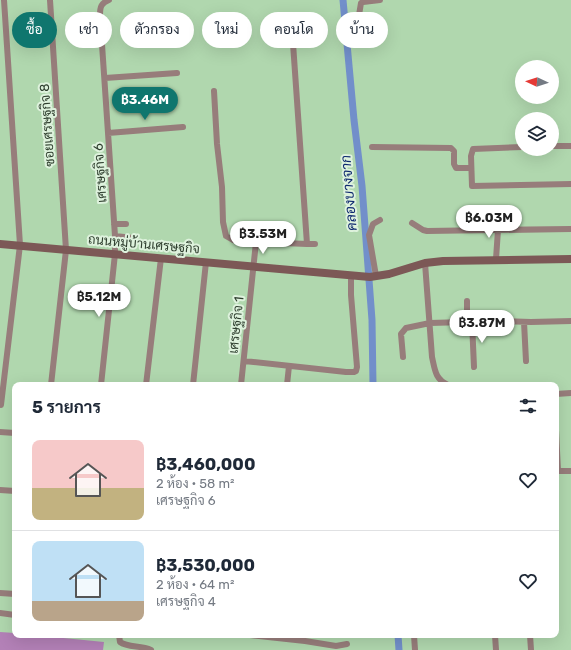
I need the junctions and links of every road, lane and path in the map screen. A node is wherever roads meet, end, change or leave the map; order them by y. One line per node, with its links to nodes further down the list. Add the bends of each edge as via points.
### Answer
1 (4, 0): 30 (street)
2 (50, 0): 31 (street, ซอยเศรษฐกิจ 8)
3 (109, 0): 8 (street, เศรษฐกิจ 6, via 100,8)
4 (380, 0): 5 (street, via 363,2)
5 (360, 12)
6 (293, 48): 28 (street)
7 (177, 73): 8 (street)
8 (104, 78): 11 (street, เศรษฐกิจ 6)
9 (214, 91): 26 (street, via 226,236 233,240)
10 (183, 127): 11 (street)
11 (108, 133): 20 (street, เศรษฐกิจ 6)
12 (559, 146): 13 (street)
13 (571, 146)
14 (372, 147): 16 (street, via 451,148 454,151 456,168)
15 (515, 147): 16 (street, via 474,148)
16 (471, 168): 17 (street, via 472,186)
17 (571, 184)
18 (380, 220): 40 (street, via 373,224 369,235)
19 (412, 223): 23 (street, via 427,231)
20 (114, 224): 21 (street); 24 (street, เศรษฐกิจ 6)
21 (126, 224)
22 (571, 229): 23 (street)
23 (498, 230): 34 (street)
24 (115, 236): 25 (street); 32 (street, เศรษฐกิจ 6)
25 (134, 238)
26 (256, 242): 28 (street); 38 (street, เศรษฐกิจ 1)
27 (0, 244): 30 (street, ถนนหมู่บ้านเศรษฐกิจ)
28 (307, 244): 29 (street)
29 (315, 244)
30 (20, 246): 31 (street, ถนนหมู่บ้านเศรษฐกิจ); 60 (street)
31 (66, 250): 32 (street, ถนนหมู่บ้านเศรษฐกิจ); 51 (street, ซอยเศรษฐกิจ 8)
32 (114, 254): 33 (street, ถนนหมู่บ้านเศรษฐกิจ); 52 (street, เศรษฐกิจ 6)
33 (161, 258): 36 (street, ถนนหมู่บ้านเศรษฐกิจ); 53 (street)
34 (496, 259): 35 (street, ถนนหมู่บ้านเศรษฐกิจ); 37 (street, ถนนหมู่บ้านเศรษฐกิจ)
35 (571, 259)
36 (206, 262): 38 (street, ถนนหมู่บ้านเศรษฐกิจ); 54 (street)
37 (425, 263): 40 (street, ถนนหมู่บ้านเศรษฐกิจ); 45 (street)
38 (253, 267): 39 (street, ถนนหมู่บ้านเศรษฐกิจ); 47 (street, เศรษฐกิจ 1)
39 (354, 276): 40 (street, ถนนหมู่บ้านเศรษฐกิจ); 49 (street, via 350,295 356,371)
40 (373, 276)
41 (467, 301): 43 (street)
42 (571, 321): 44 (street)
43 (470, 322): 44 (street); 45 (street); 50 (street)
44 (524, 322): 48 (street)
45 (430, 323): 46 (street, via 406,328 401,334); 57 (street, via 432,356)
46 (403, 356)
47 (244, 361): 49 (street); 55 (street, เศรษฐกิจ 1)
48 (526, 361)
49 (289, 366): 56 (street)
50 (474, 367)
51 (52, 382)
52 (102, 382)
53 (146, 382)
54 (193, 382)
55 (241, 382)
56 (287, 382)
57 (441, 382)
58 (571, 393): 59 (street)
59 (559, 394)
60 (1, 406)
61 (0, 432): 62 (street)
62 (12, 433)
63 (559, 471): 64 (street)
64 (571, 471)
65 (0, 490): 66 (street)
66 (12, 491)
67 (0, 592): 68 (street)
68 (12, 594)
69 (0, 614): 70 (street)
70 (12, 615)
71 (119, 638): 77 (street, via 122,644)
72 (283, 638): 76 (street, via 336,646)
73 (414, 638): 79 (street)
74 (495, 638): 80 (street)
75 (530, 638): 81 (street)
76 (347, 644)
77 (133, 648): 78 (street, via 139,646)
78 (151, 650)
79 (415, 650)
80 (496, 650)
81 (531, 650)

